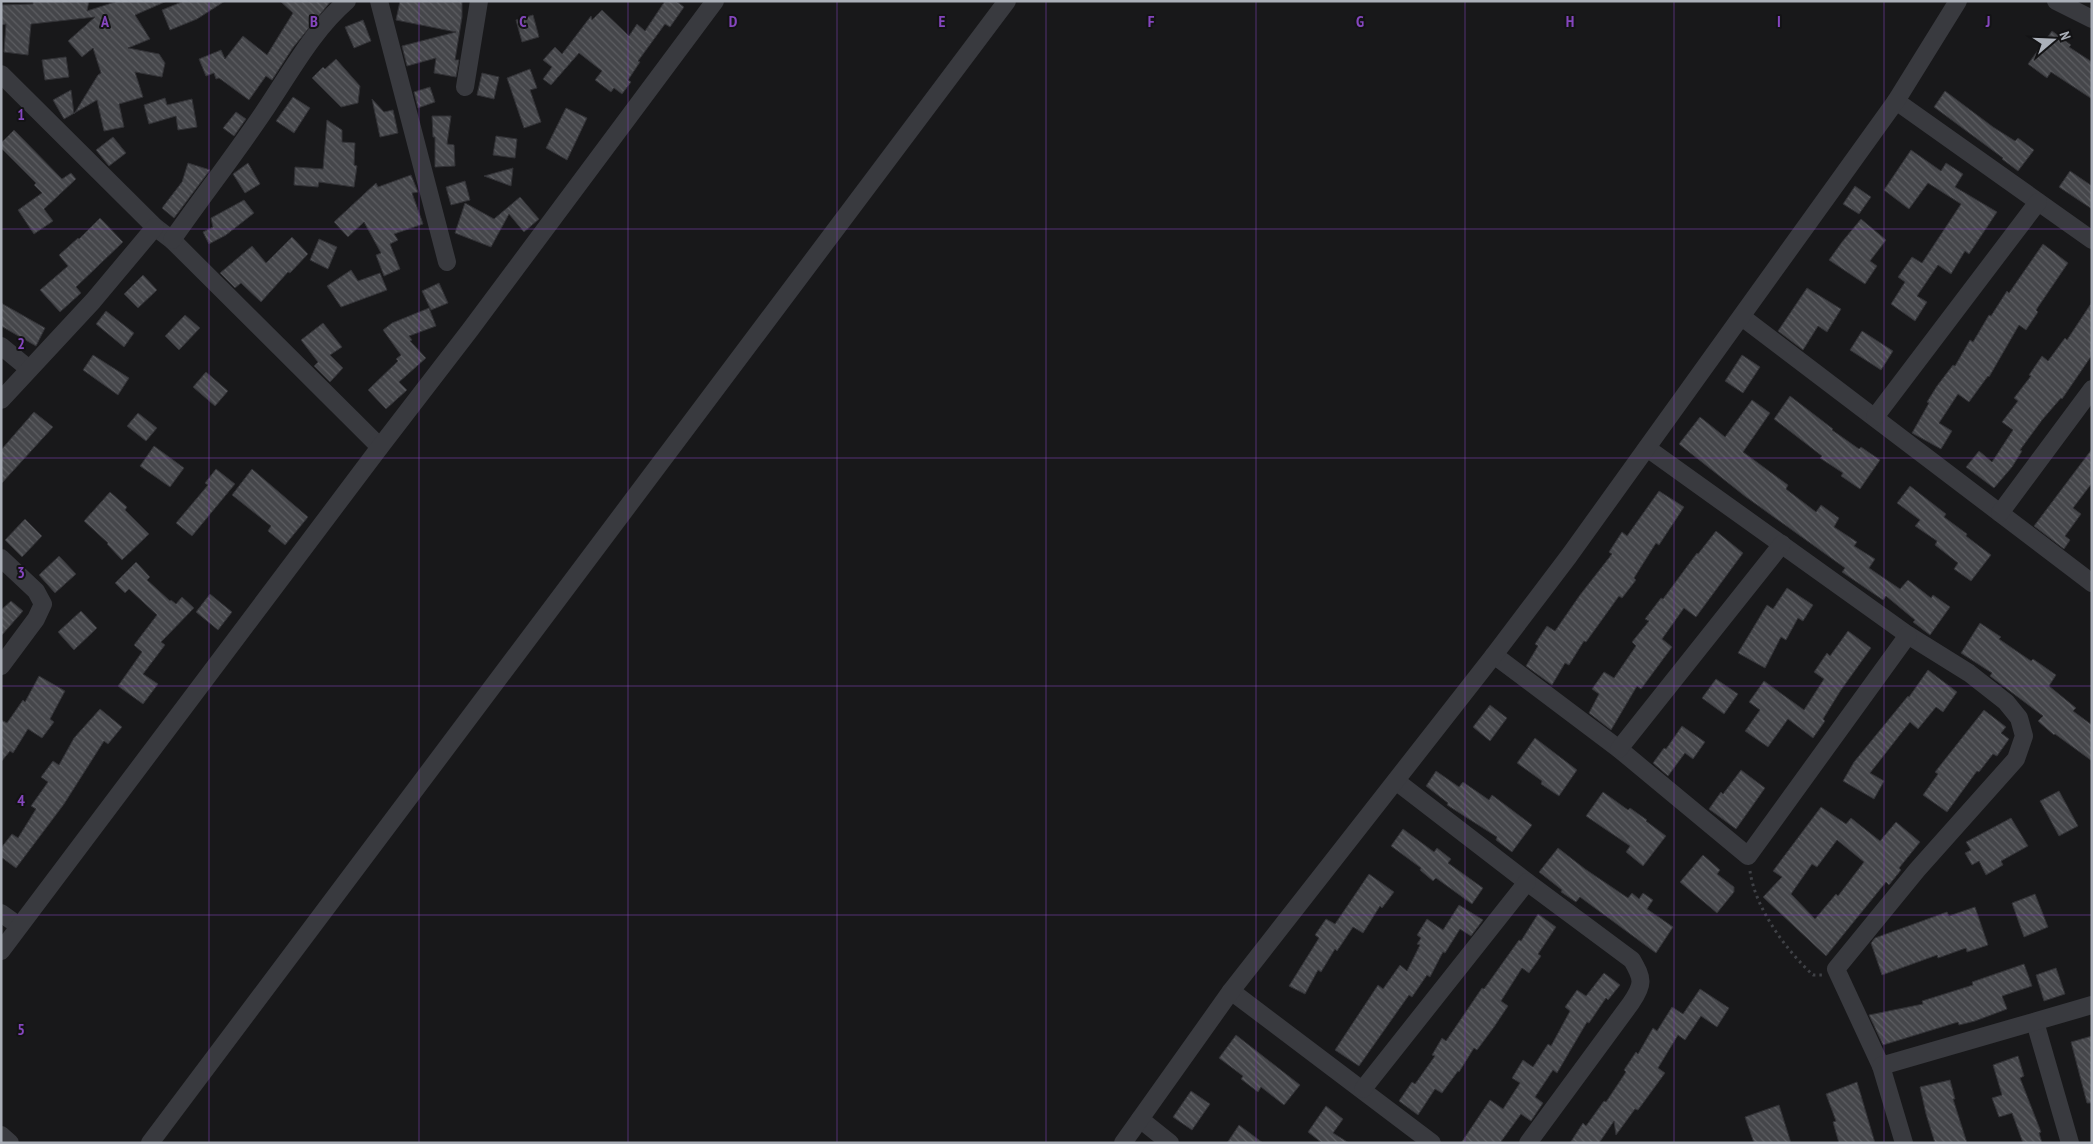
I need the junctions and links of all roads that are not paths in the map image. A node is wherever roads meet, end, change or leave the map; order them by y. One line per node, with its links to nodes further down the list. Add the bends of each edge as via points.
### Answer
1 (348, 1): 14 (street, via 321,28 298,59)
2 (379, 1): 16 (street)
3 (479, 1): 10 (street)
4 (715, 1): 23 (street)
5 (1007, 1): 46 (street)
6 (1958, 1): 11 (street)
7 (2056, 1): 8 (street)
8 (2092, 19)
9 (1, 74): 13 (street)
10 (465, 87)
11 (1896, 101): 12 (street); 17 (street)
12 (2038, 202): 15 (street); 22 (street)
13 (155, 227): 14 (street); 19 (street, via 93,301)
14 (172, 240): 23 (street)
15 (2092, 240)
16 (447, 262)
17 (1742, 317): 22 (street); 24 (street)
18 (1, 346): 19 (street)
19 (28, 369): 21 (street)
20 (2092, 389): 25 (street)
21 (1, 400)
22 (1875, 417): 25 (street)
23 (380, 447): 36 (street)
24 (1647, 448): 26 (street); 30 (street)
25 (2000, 513): 28 (street)
26 (1782, 544): 29 (street); 32 (street)
27 (1, 558): 31 (street, via 36,591 42,604 36,618)
28 (2092, 583)
29 (1908, 635): 32 (street, via 1748,856); 41 (street, via 1942,654 2006,702 2019,718 2024,736 2016,759 1917,870 1836,969)
30 (1494, 655): 32 (street); 33 (street)
31 (1, 666)
32 (1619, 749)
33 (1396, 781): 34 (street); 38 (street)
34 (1527, 882): 42 (street); 50 (street, via 1632,960 1641,975 1639,991)
35 (1, 913): 36 (street)
36 (19, 926): 37 (street)
37 (1, 950)
38 (1231, 991): 42 (street); 43 (street)
39 (2092, 1005): 40 (street)
40 (2035, 1022): 41 (street); 52 (street)
41 (1881, 1066): 51 (street)
42 (1363, 1089): 49 (street)
43 (1140, 1119): 47 (street); 48 (street)
44 (1, 1135): 45 (street)
45 (10, 1143)
46 (150, 1143)
47 (1123, 1143)
48 (1170, 1143)
49 (1432, 1143)
50 (1528, 1143)
51 (1904, 1143)
52 (2070, 1143)

